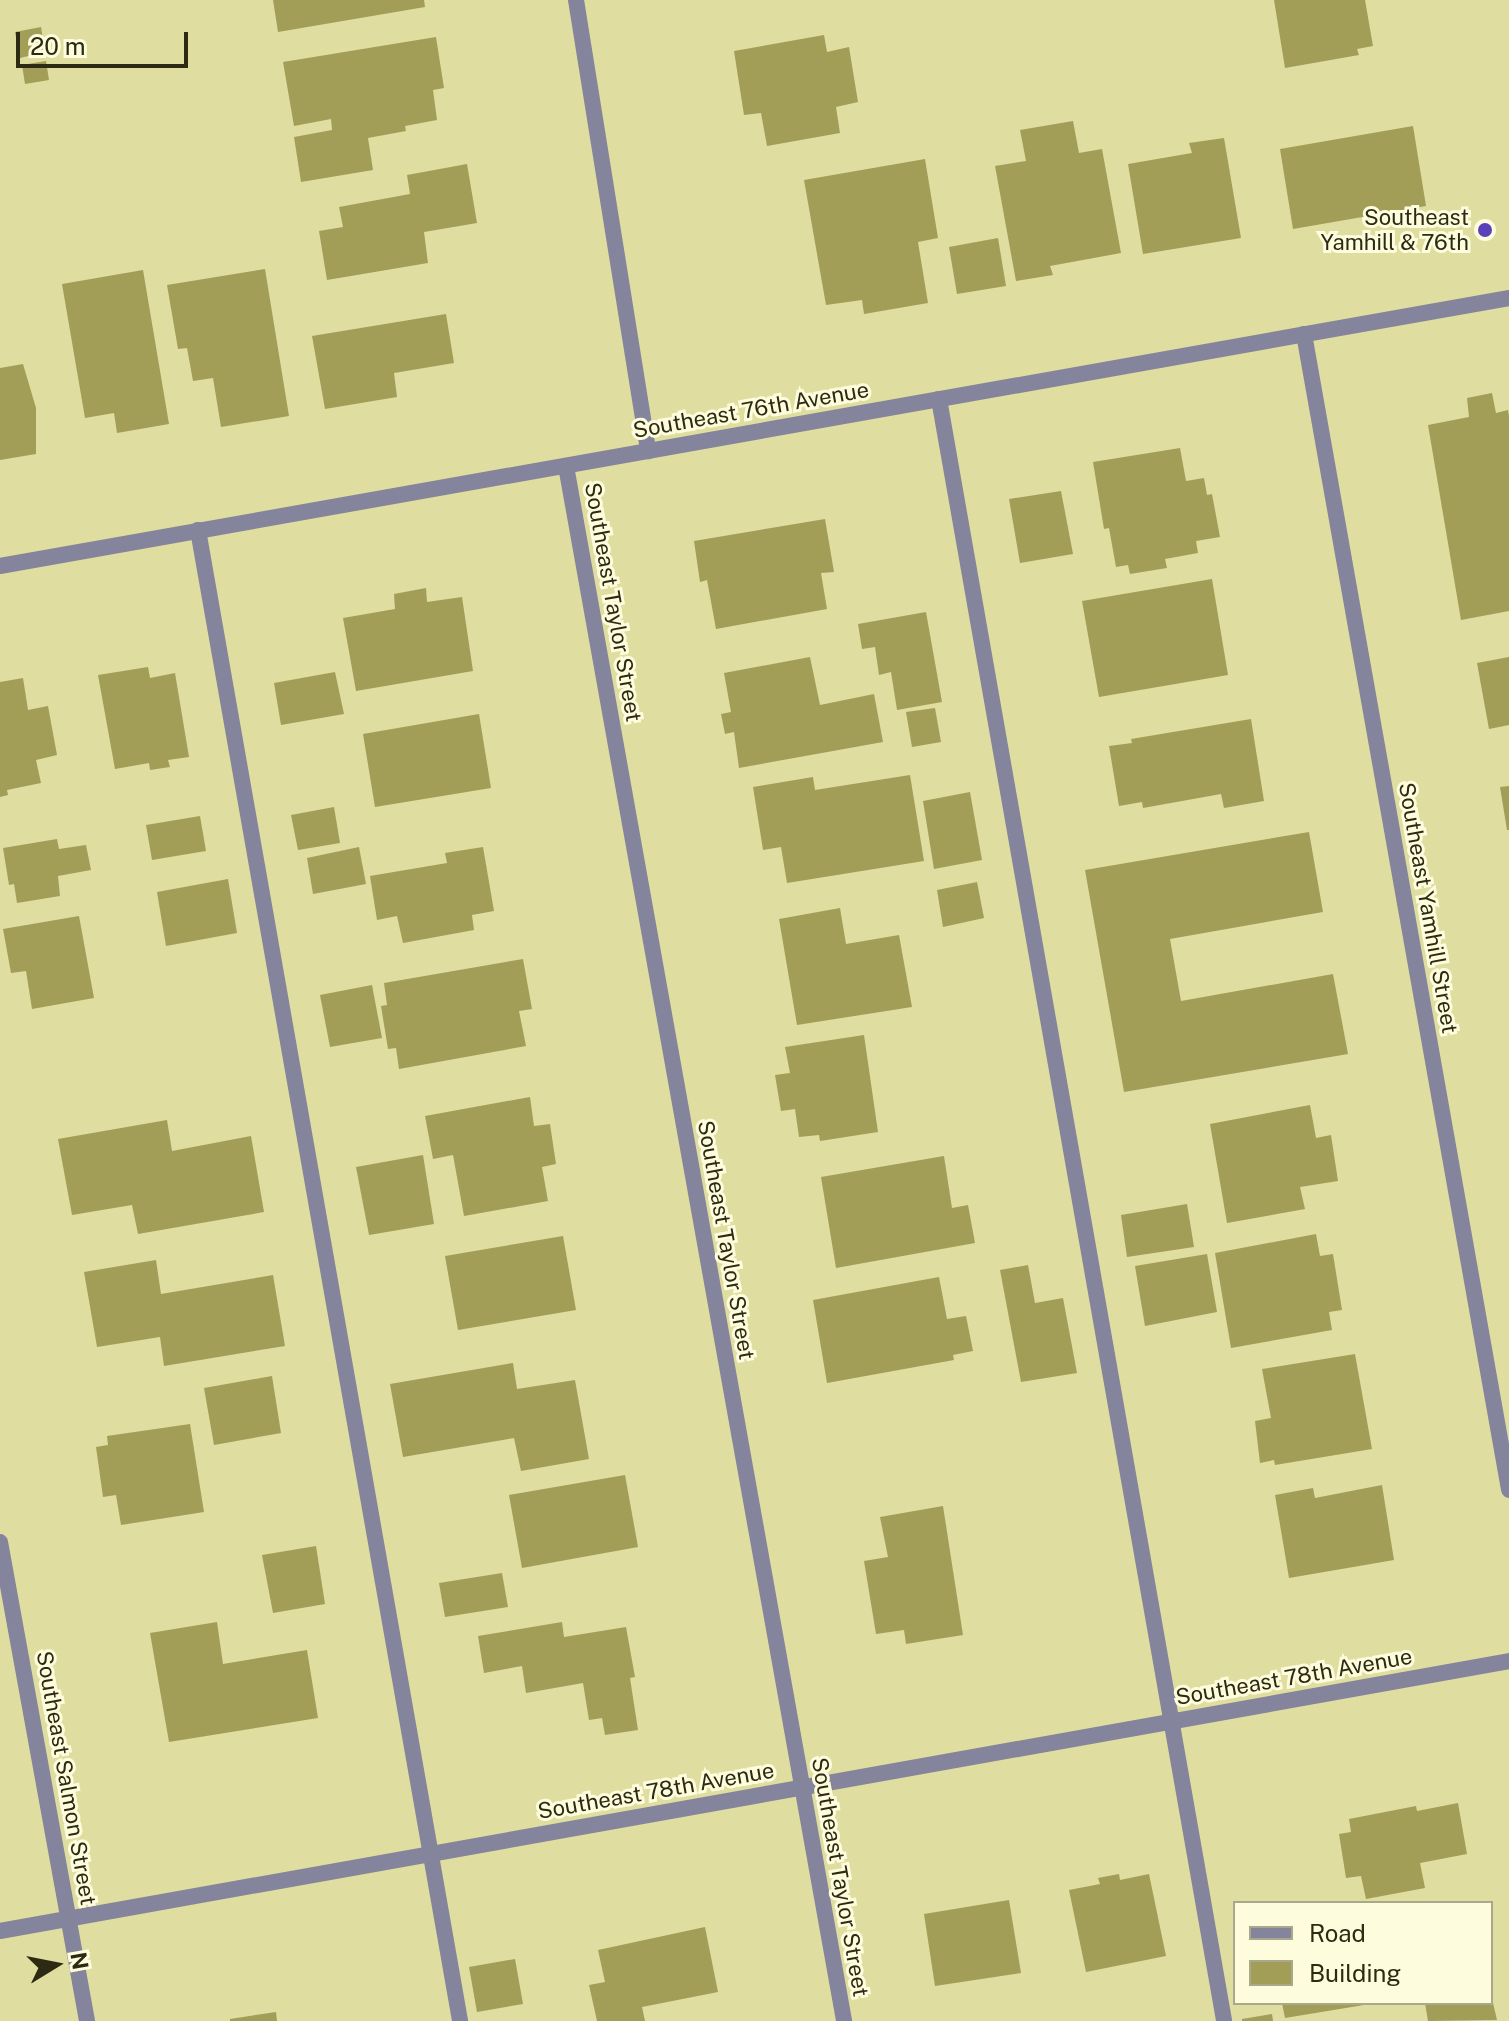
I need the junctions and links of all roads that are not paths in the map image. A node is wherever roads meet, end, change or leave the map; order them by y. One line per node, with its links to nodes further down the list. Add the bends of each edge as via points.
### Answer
1 (576, 0): 5 (street)
2 (1509, 298): 3 (street, Southeast 76th Avenue)
3 (1304, 334): 4 (street, Southeast 76th Avenue); 9 (street, Southeast Yamhill Street)
4 (939, 399): 5 (street, Southeast 76th Avenue); 12 (street)
5 (648, 451): 6 (street, Southeast 76th Avenue)
6 (566, 466): 7 (street, Southeast 76th Avenue); 13 (street, Southeast Taylor Street)
7 (198, 530): 8 (street, Southeast 76th Avenue); 14 (street)
8 (0, 566)
9 (1509, 1490)
10 (0, 1542): 15 (street, Southeast Salmon Street)
11 (1509, 1661): 12 (street, Southeast 78th Avenue)
12 (1171, 1722): 13 (street, Southeast 78th Avenue); 20 (street)
13 (801, 1788): 14 (street, Southeast 78th Avenue); 19 (street, Southeast Taylor Street)
14 (429, 1854): 15 (street, Southeast 78th Avenue); 18 (street)
15 (69, 1918): 16 (street, Southeast 78th Avenue); 17 (street, Southeast Salmon Street)
16 (0, 1931)
17 (87, 2021)
18 (460, 2021)
19 (844, 2021)
20 (1224, 2021)

